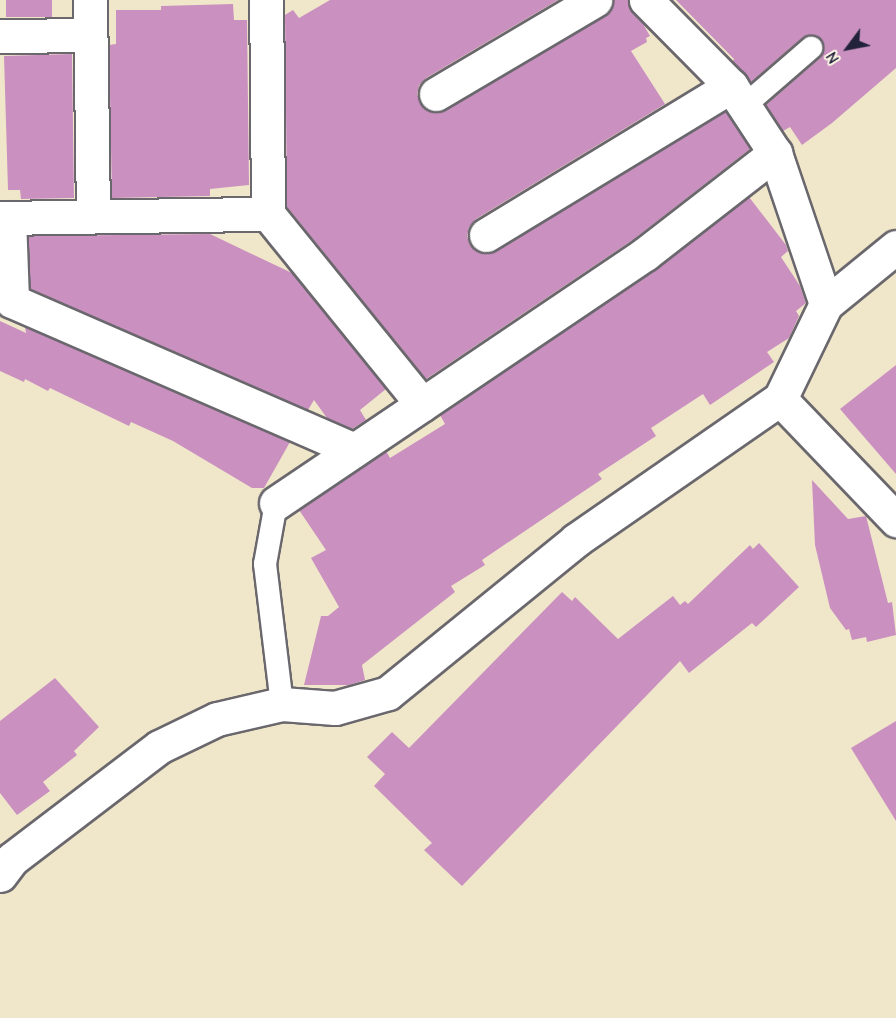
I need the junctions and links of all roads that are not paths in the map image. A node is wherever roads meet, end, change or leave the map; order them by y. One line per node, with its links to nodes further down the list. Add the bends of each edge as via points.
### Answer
1 (90, 0): 5 (street)
2 (266, 0): 11 (street)
3 (595, 0): 8 (street)
4 (646, 0): 9 (street)
5 (90, 34): 6 (street); 12 (street)
6 (0, 36)
7 (811, 48): 9 (lane)
8 (436, 94)
9 (737, 96): 10 (street); 14 (street)
10 (775, 153): 16 (street); 18 (street, via 645,254)
11 (268, 214): 12 (street); 18 (street)
12 (93, 215): 13 (street)
13 (5, 218): 19 (street, via 12,301)
14 (486, 235)
15 (896, 247): 16 (street)
16 (826, 304): 17 (street)
17 (780, 399): 21 (street); 22 (street, via 576,540 388,693 335,708)
18 (422, 404): 19 (street)
19 (354, 450): 20 (street)
20 (276, 502): 22 (lane, via 265,564)
21 (896, 520)
22 (282, 704): 23 (street, via 217,719 159,747 12,859)
23 (0, 876)

